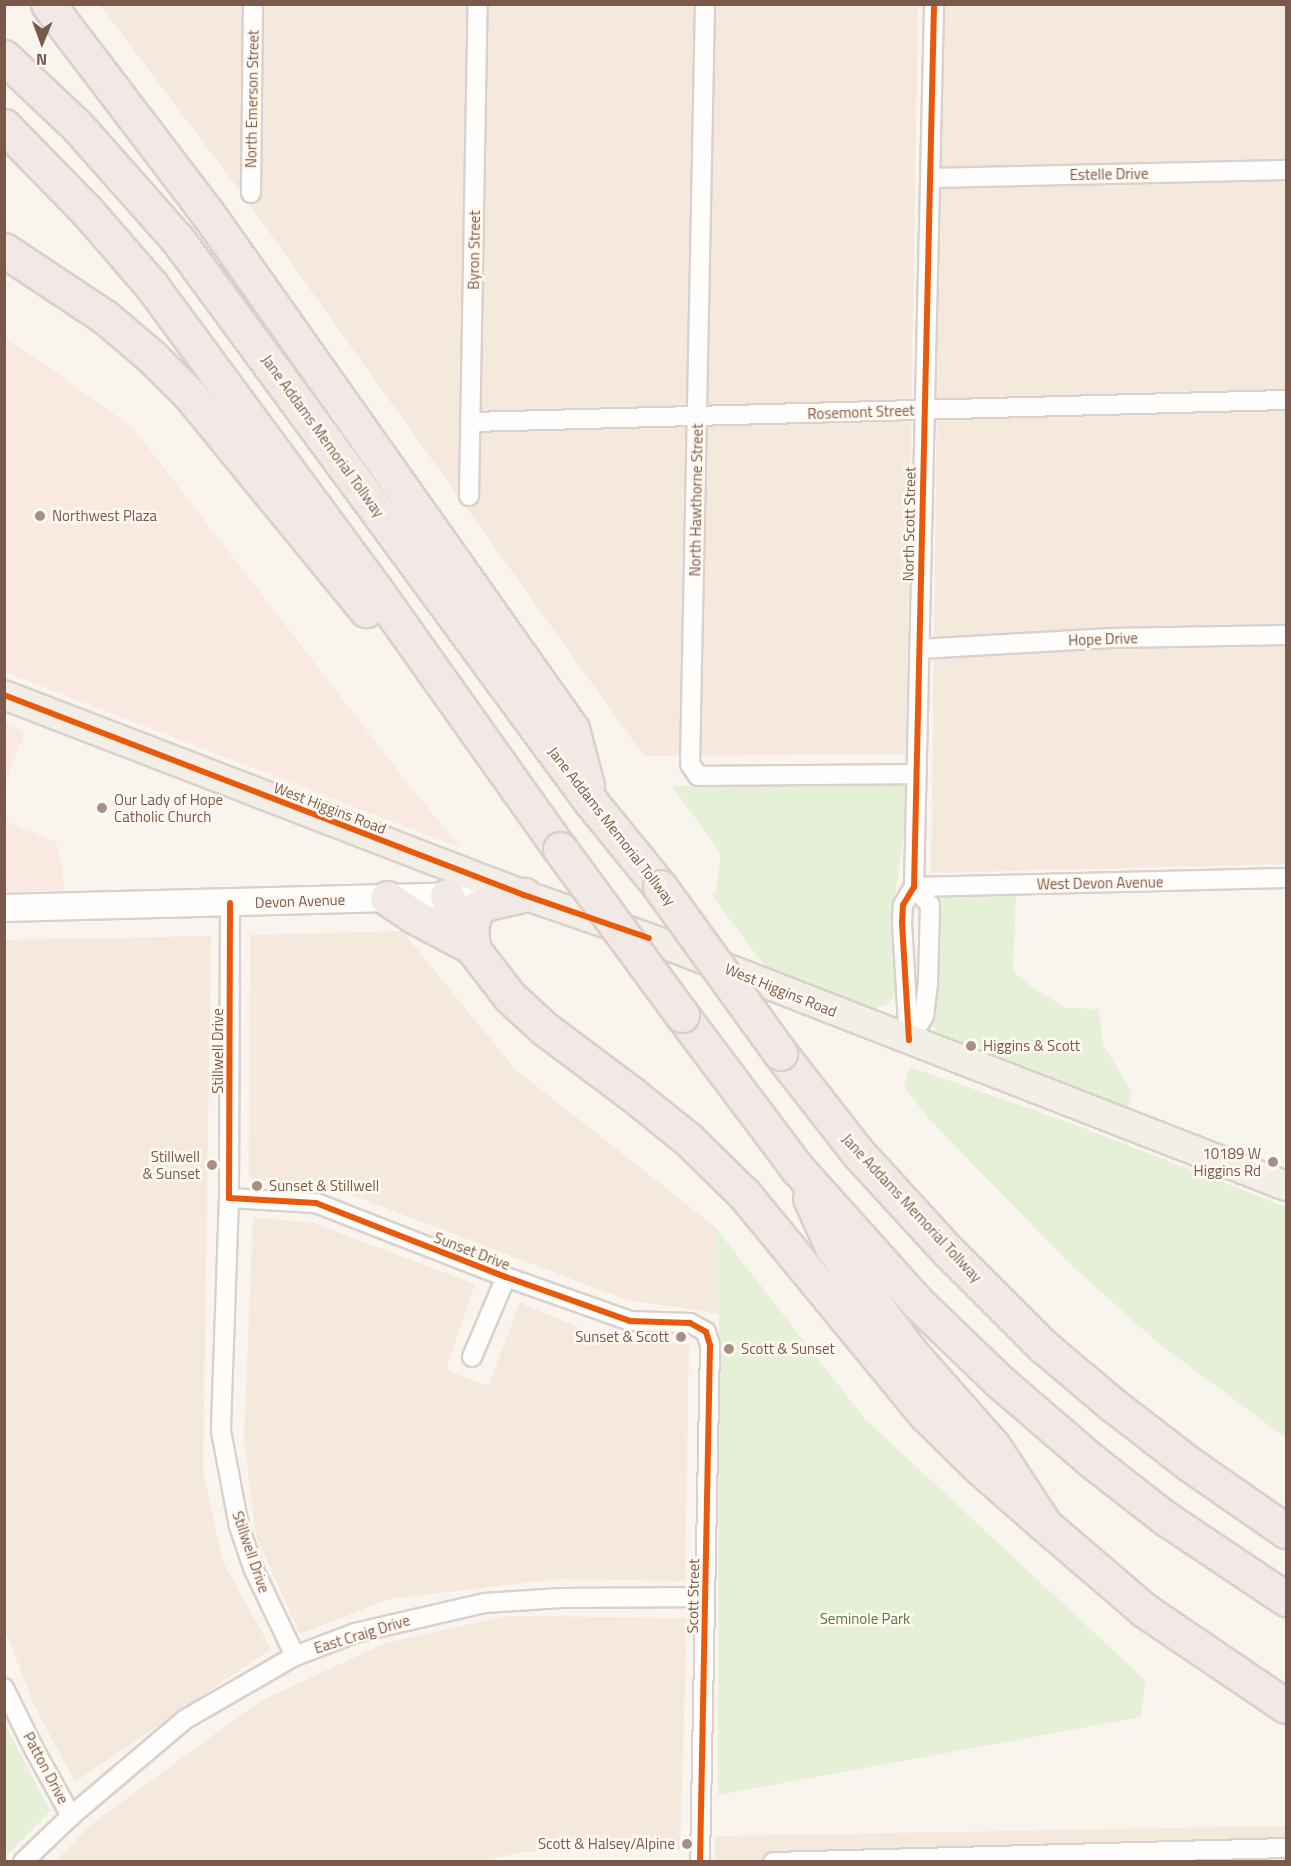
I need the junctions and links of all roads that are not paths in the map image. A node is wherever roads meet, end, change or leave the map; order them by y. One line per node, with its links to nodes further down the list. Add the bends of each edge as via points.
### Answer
1 (48, 4): 22 (highway, via 208,214 572,729)
2 (253, 4): 10 (street, North Emerson Street)
3 (478, 4): 15 (street, Byron Street)
4 (705, 4): 14 (street, North Hawthorne Street)
5 (934, 4): 9 (street, North Scott Street)
6 (4, 57): 22 (highway, Jane Addams Memorial Tollway, via 78,127 178,240)
7 (4, 126): 19 (highway, via 87,211 151,285)
8 (1287, 170): 9 (street, Estelle Drive)
9 (931, 178): 13 (street, North Scott Street)
10 (251, 193)
11 (8, 253): 19 (highway, via 105,317 152,356 221,430 359,603)
12 (1287, 400): 13 (street, Rosemont Street)
13 (923, 410): 14 (street, Rosemont Street); 18 (street, North Scott Street)
14 (698, 417): 15 (street, Rosemont Street); 21 (street, North Hawthorne Street, via 690,764 698,776)
15 (472, 422): 16 (street, Byron Street)
16 (468, 496)
17 (1287, 635): 18 (street, Hope Drive, via 1112,638)
18 (919, 649): 21 (street, North Scott Street)
19 (424, 657): 33 (highway, bridge, via 560,849)
20 (4, 695): 23 (main road, West Higgins Road)
21 (916, 774): 25 (street, North Scott Street)
22 (591, 802): 40 (highway, Jane Addams Memorial Tollway, bridge, via 660,887 780,1053 860,1154 948,1251 1043,1346 1113,1405)
23 (440, 863): 26 (main road, West Higgins Road); 27 (main road)
24 (1287, 878): 25 (street, West Devon Avenue)
25 (914, 887): 32 (street, North Scott Street, via 903,904); 32 (street, via 930,904 928,972 924,1016)
26 (524, 895): 27 (main road, Devon Avenue); 31 (highway, via 476,909 471,928); 32 (main road, West Higgins Road, via 649,938)
27 (447, 896): 28 (main road, Devon Avenue); 31 (highway, via 460,932)
28 (387, 898): 29 (main road, Devon Avenue); 31 (highway)
29 (230, 903): 30 (main road, Devon Avenue); 35 (street, Stillwell Drive)
30 (4, 908)
31 (473, 947): 39 (highway, via 510,997 545,1029 689,1140 745,1195 926,1415 978,1467)
32 (909, 1040): 34 (main road, West Higgins Road)
33 (796, 1167): 39 (highway, via 832,1247 912,1354 994,1447); 42 (highway, via 917,1302 999,1381 1165,1518)
34 (1287, 1186)
35 (229, 1198): 36 (street, Sunset Drive, via 316,1203); 43 (street, Stillwell Drive, via 221,1431 239,1526 254,1570)
36 (506, 1277): 37 (street, Sunset Drive, via 630,1322 690,1323); 38 (street)
37 (706, 1332): 41 (street, Scott Street, via 710,1345)
38 (472, 1357)
39 (1046, 1525): 45 (highway, via 1144,1610)
40 (1287, 1531)
41 (705, 1597): 43 (street, East Craig Drive, via 485,1603 355,1633); 49 (street, Scott Street)
42 (1287, 1599)
43 (295, 1656): 46 (street, East Craig Drive, via 184,1720)
44 (4, 1688): 46 (street, Patton Drive)
45 (1287, 1706)
46 (72, 1816): 48 (street, East Craig Drive)
47 (1282, 1853): 50 (street)
48 (23, 1862)
49 (700, 1862)
50 (773, 1862)

